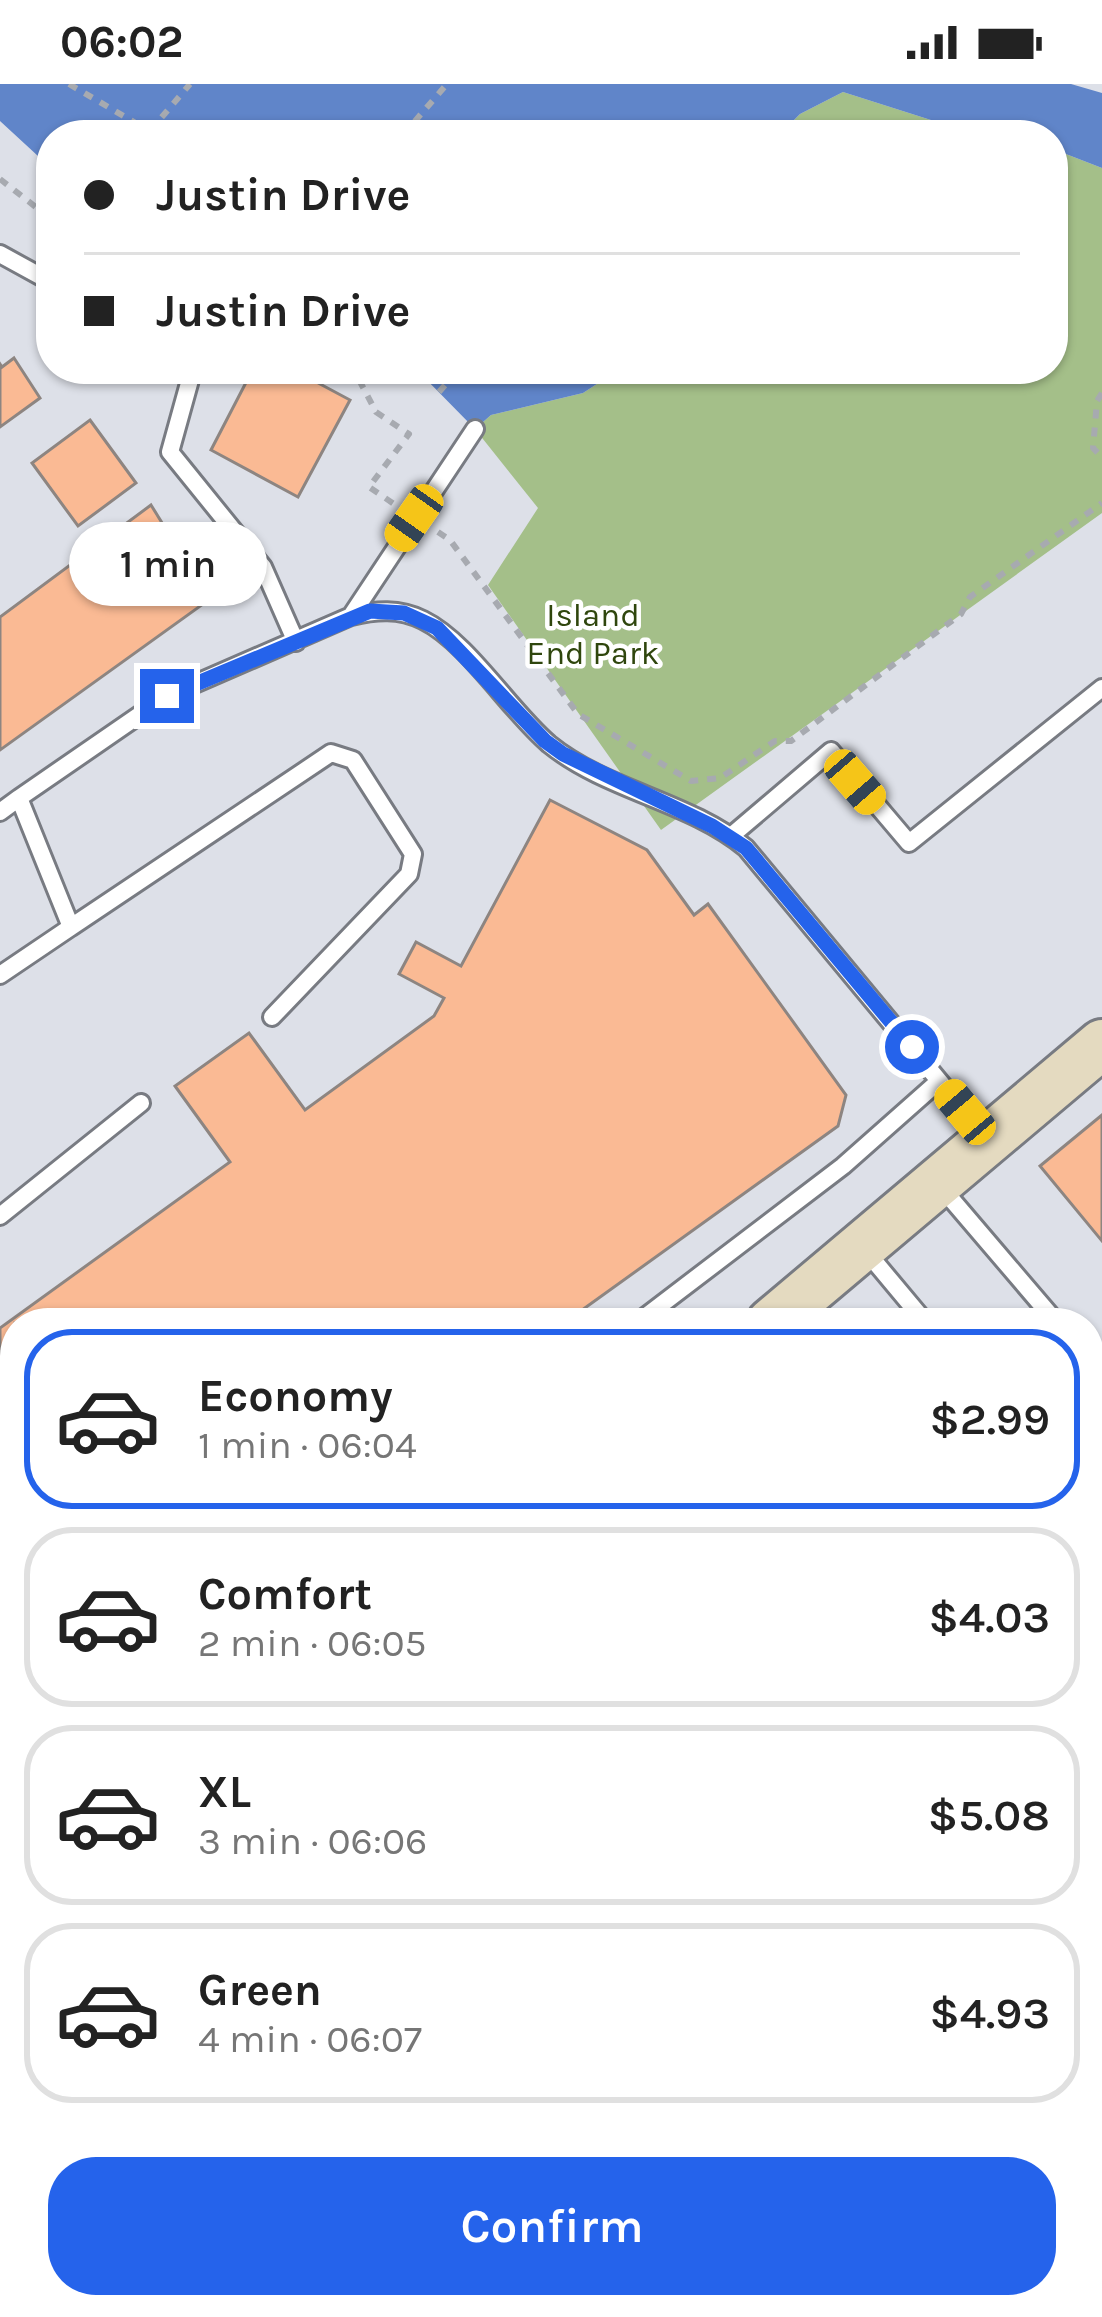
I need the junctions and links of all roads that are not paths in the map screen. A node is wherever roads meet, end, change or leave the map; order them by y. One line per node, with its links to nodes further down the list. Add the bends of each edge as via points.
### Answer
1 (0, 254): 2 (lane)
2 (36, 274)
3 (190, 384): 6 (lane, via 170,452 263,567)
4 (476, 429): 5 (lane)
5 (351, 616): 6 (lane); 10 (lane, via 387,611 437,628 563,754)
6 (296, 642): 8 (lane, via 167,696)
7 (1102, 688): 10 (lane, via 909,842 831,751)
8 (19, 799): 9 (lane); 11 (lane)
9 (0, 812)
10 (731, 836): 15 (lane)
11 (71, 927): 12 (lane); 13 (lane, via 331,753 353,760 413,854 409,874)
12 (0, 975)
13 (272, 1017)
14 (1102, 1044): 17 (main road)
15 (939, 1081): 17 (lane); 21 (lane, via 843,1166)
16 (141, 1102): 19 (lane)
17 (988, 1140): 18 (main road)
18 (938, 1183): 20 (main road); 24 (lane)
19 (0, 1216)
20 (862, 1246): 22 (main road); 23 (lane)
21 (657, 1308)
22 (789, 1308)
23 (914, 1308)
24 (1044, 1308)

